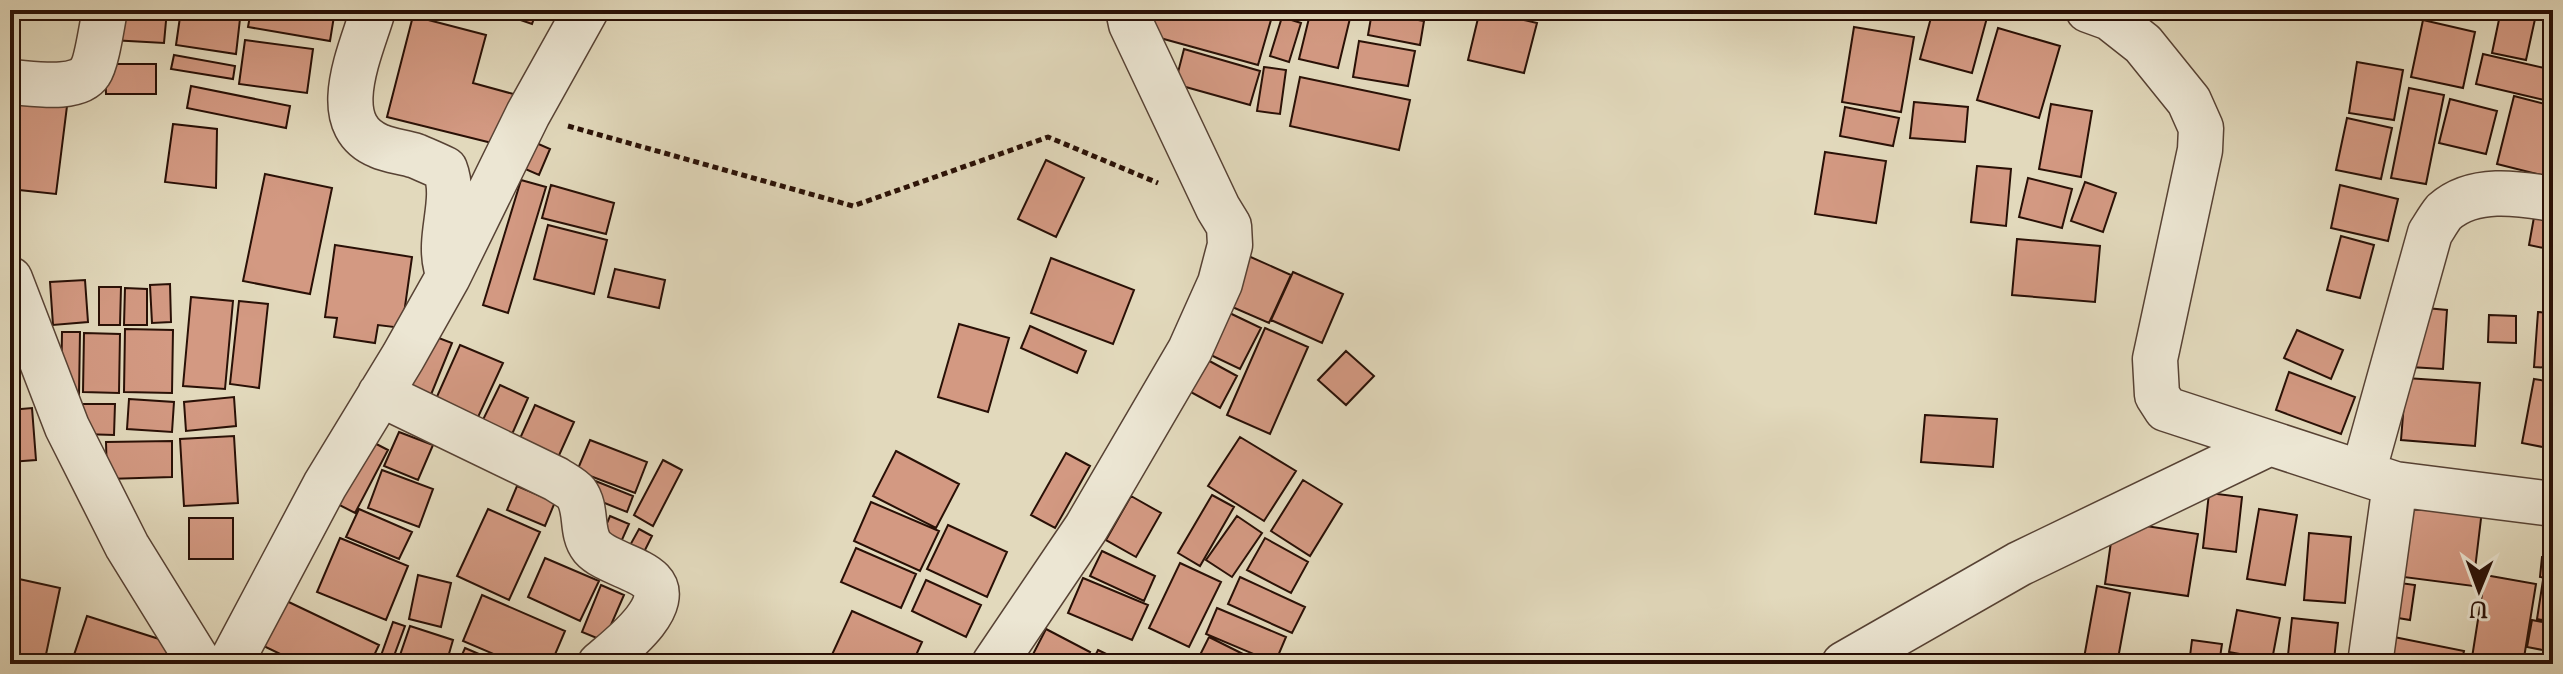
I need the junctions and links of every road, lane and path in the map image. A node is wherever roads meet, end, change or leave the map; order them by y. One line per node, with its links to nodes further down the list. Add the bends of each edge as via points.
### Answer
1 (105, 10): 6 (street, via 91,71 80,82)
2 (373, 10): 10 (street, via 349,93 350,115 364,137 378,146 445,169 449,186 443,254)
3 (586, 10): 7 (street)
4 (1128, 10): 9 (street)
5 (2088, 10): 14 (street, via 2110,18 2143,44 2189,101 2201,128 2155,359 2157,395 2166,409)
6 (10, 82)
7 (528, 114): 9 (path, via 853,206 1048,137); 10 (street)
8 (2553, 199): 15 (street, via 2498,193 2467,198 2444,213 2430,233)
9 (1218, 208): 20 (street, via 1229,226 1230,245 1220,283 1190,350 1086,528)
10 (448, 277): 13 (street)
11 (10, 279): 12 (street)
12 (22, 345): 17 (street, via 127,546)
13 (380, 394): 18 (street); 19 (street, via 556,479 576,493 594,549 652,582 656,604 645,622)
14 (2268, 444): 15 (street); 21 (street, via 2019,564)
15 (2379, 479): 16 (street); 22 (street)
16 (2553, 504)
17 (200, 664)
18 (230, 664)
19 (600, 664)
20 (994, 664)
21 (1844, 664)
22 (2370, 664)

